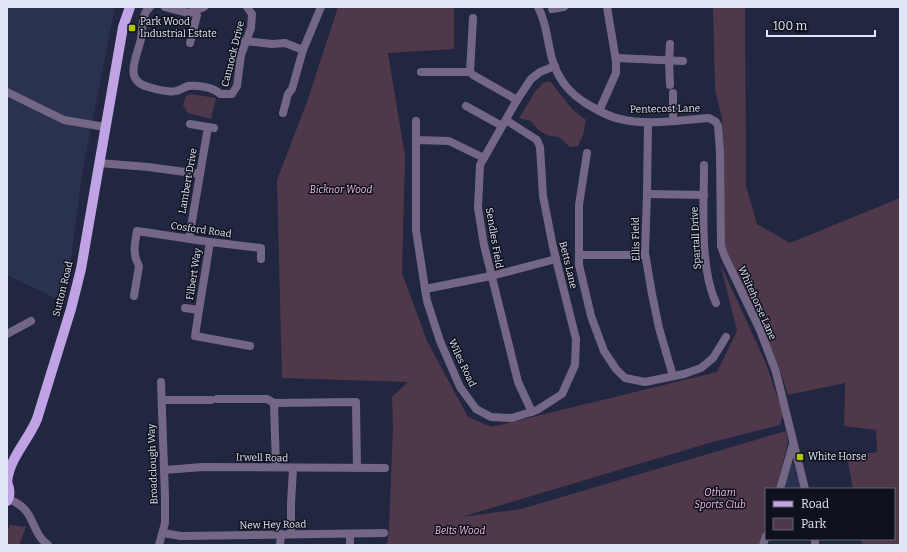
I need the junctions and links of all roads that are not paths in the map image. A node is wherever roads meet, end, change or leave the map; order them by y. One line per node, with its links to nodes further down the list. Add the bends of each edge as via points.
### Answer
1 (130, 7): 34 (main road, Sutton Road, via 123,27)
2 (150, 7): 13 (street, Cannock Drive, via 144,15 134,64 136,82 143,86 176,92 185,87 198,86 218,91 220,94 232,94 237,86)
3 (164, 7): 11 (street)
4 (204, 7): 11 (street)
5 (247, 7): 13 (street, Cannock Drive, via 252,14 252,22)
6 (321, 7): 16 (street)
7 (538, 7): 20 (street, Pentecost Lane)
8 (564, 7): 10 (street)
9 (607, 7): 17 (street)
10 (552, 9)
11 (194, 12): 14 (street, via 197,15)
12 (473, 18): 22 (street)
13 (245, 41): 16 (street, via 285,43)
14 (190, 43)
15 (670, 44): 18 (street)
16 (303, 50): 27 (street)
17 (616, 58): 18 (street); 26 (street, via 616,73)
18 (669, 60): 19 (street); 28 (street)
19 (683, 61)
20 (555, 66): 24 (street, Sendles Field, via 531,79); 26 (street, Pentecost Lane, via 561,81 575,96)
21 (421, 72): 22 (street)
22 (470, 72): 24 (street)
23 (7, 92): 34 (street, via 64,120)
24 (517, 100): 32 (street, Sendles Field)
25 (466, 106): 32 (street, Betts Lane)
26 (600, 111): 30 (street, Pentecost Lane, via 619,119)
27 (283, 113)
28 (673, 120): 30 (street, Pentecost Lane); 31 (street, Pentecost Lane, via 709,118)
29 (416, 121): 35 (street, Wiles Road)
30 (648, 122): 41 (street, Ellis Field)
31 (716, 122): 64 (street, Whitehorse Lane, via 720,152 721,246 760,330 776,372)
32 (504, 123): 37 (street, Sendles Field); 48 (street, Betts Lane, via 536,140 540,147 543,196)
33 (190, 124): 40 (street, Lambert Drive, via 211,127)
34 (105, 127): 38 (main road, Sutton Road)
35 (416, 140): 37 (street, via 449,141); 50 (street, Wiles Road, via 416,230)
36 (587, 153): 45 (street, via 579,205)
37 (484, 158): 49 (street, Sendles Field, via 480,164 478,208)
38 (99, 163): 40 (street); 65 (main road, Sutton Road, via 76,291 37,419)
39 (704, 165): 42 (street, Spartall Drive)
40 (200, 174): 43 (street, Lambert Drive)
41 (647, 194): 42 (street, Spartall Drive); 46 (street, Ellis Field)
42 (704, 195): 52 (street, Spartall Drive, via 706,260)
43 (189, 239): 44 (street, Cosford Road); 51 (street, Cosford Road, via 138,231 134,250 139,266)
44 (210, 242): 47 (street, Cosford Road, via 261,248); 54 (street, Filbert Way)
45 (578, 255): 46 (street); 59 (street, via 591,316 604,351 616,369 625,378 645,382)
46 (645, 255): 59 (street, Ellis Field, via 655,308)
47 (261, 259)
48 (556, 260): 49 (street); 63 (street, Betts Lane, via 576,339 576,365 562,394)
49 (491, 276): 50 (street); 63 (street, Sendles Field, via 518,382)
50 (425, 289): 63 (street, Wiles Road, via 440,341 460,387 476,409 491,417 512,418)
51 (134, 296)
52 (716, 303)
53 (185, 308): 54 (street, Filbert Way)
54 (199, 310): 58 (street, Filbert Way, via 195,336)
55 (31, 321): 56 (street)
56 (7, 334)
57 (726, 337): 59 (street, via 713,358 701,368)
58 (250, 346)
59 (673, 376)
60 (161, 382): 61 (street, Broadclough Way)
61 (162, 400): 62 (street, via 267,399); 71 (street, Broadclough Way)
62 (274, 403): 67 (street); 69 (street, via 356,402)
63 (532, 412)
64 (793, 443): 73 (street); 74 (street, Whitehorse Lane)
65 (19, 450): 66 (main road, Sutton Road); 72 (main road, Sutton Road, via 10,468)
66 (7, 460)
67 (276, 467): 68 (street, Irwell Road); 71 (street, Irwell Road)
68 (293, 468): 69 (street); 79 (street, Irwell Road)
69 (357, 468): 70 (street)
70 (384, 468)
71 (164, 470): 76 (street, Broadclough Way, via 165,523)
72 (7, 483): 75 (main road, Sutton Road, via 10,488)
73 (780, 488)
74 (805, 488)
75 (10, 501): 82 (street, via 26,510 38,533)
76 (162, 533): 81 (street, New Hey Road); 83 (street, Broadclough Way)
77 (384, 533): 80 (street, New Hey Road)
78 (280, 534): 79 (street, New Hey Road); 81 (street, New Hey Road); 85 (street)
79 (291, 534): 80 (street, New Hey Road)
80 (350, 534): 86 (street)
81 (189, 536): 84 (street)
82 (48, 545)
83 (159, 545)
84 (189, 545)
85 (280, 545)
86 (350, 545)

